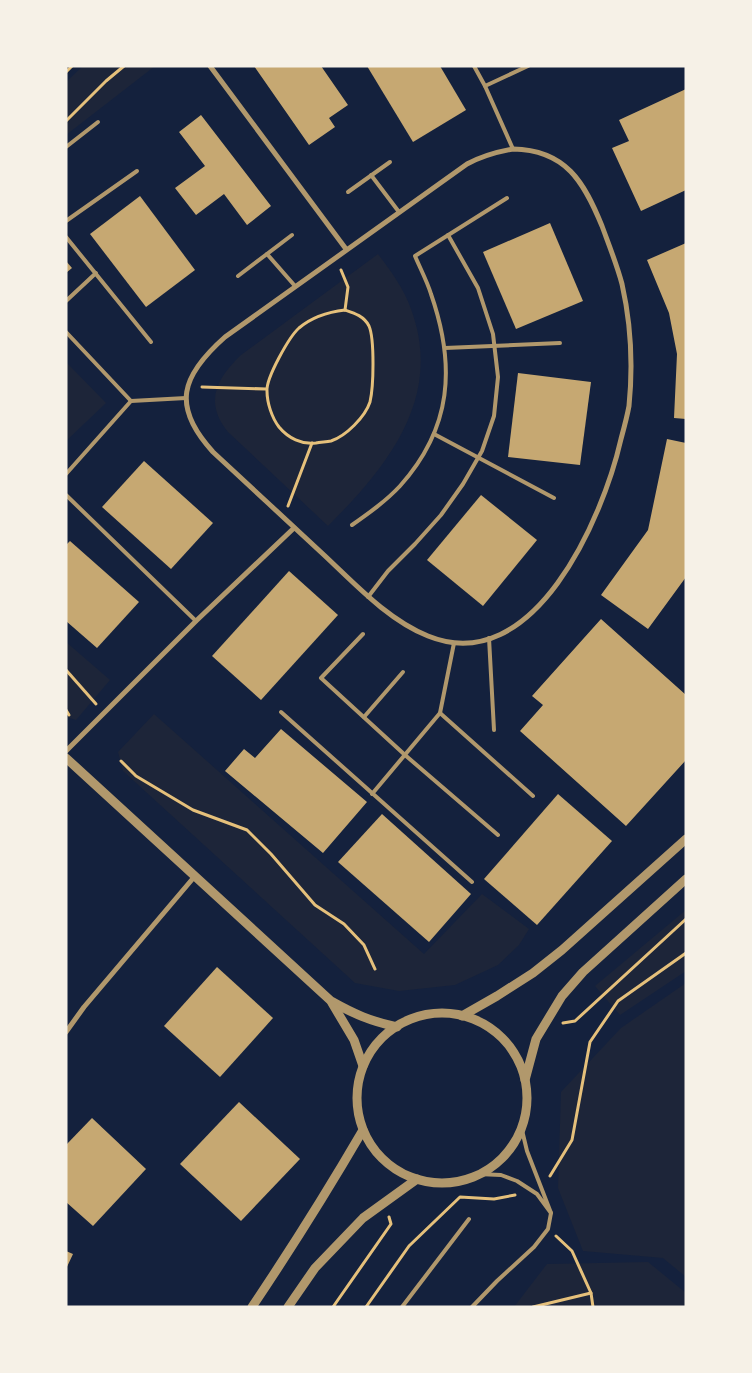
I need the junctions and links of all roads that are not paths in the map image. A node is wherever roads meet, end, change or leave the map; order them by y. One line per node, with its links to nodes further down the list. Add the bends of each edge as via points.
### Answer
1 (210, 66): 18 (street)
2 (474, 66): 4 (lane)
3 (528, 66): 4 (lane)
4 (485, 86): 7 (lane)
5 (98, 122): 6 (lane)
6 (66, 147)
7 (513, 149): 13 (street, via 482,156 467,164); 41 (street, via 528,149 556,160 581,184 592,202 622,283 629,321 629,408 602,500 564,575 541,605 520,623 501,635)
8 (390, 162): 10 (lane)
9 (137, 171): 14 (lane)
10 (371, 175): 11 (lane); 13 (lane)
11 (348, 192)
12 (507, 198): 16 (lane)
13 (399, 212): 18 (street)
14 (66, 221)
15 (292, 235): 19 (lane)
16 (448, 235): 27 (lane, via 478,288); 28 (lane, via 415,256 431,294 442,329)
17 (66, 236): 20 (lane)
18 (346, 249): 22 (street)
19 (267, 254): 21 (lane); 22 (lane)
20 (96, 273): 23 (lane); 25 (lane)
21 (238, 276)
22 (295, 286): 29 (street, via 224,336 210,350 192,374)
23 (66, 301)
24 (66, 332): 30 (lane)
25 (151, 342)
26 (560, 343): 27 (lane)
27 (495, 346): 28 (lane); 32 (lane, via 498,377 494,416)
28 (444, 348): 31 (lane, via 446,391)
29 (186, 398): 30 (lane); 37 (street, via 191,420 204,441)
30 (131, 401): 33 (lane)
31 (434, 434): 32 (lane); 36 (lane, via 416,466 398,487)
32 (478, 458): 35 (lane); 38 (lane, via 441,515)
33 (66, 474)
34 (66, 495): 39 (lane)
35 (554, 498)
36 (352, 525)
37 (294, 528): 38 (street); 39 (street)
38 (368, 596): 42 (street, via 406,624 428,636)
39 (196, 621): 48 (street)
40 (362, 634): 46 (lane, via 321,678)
41 (489, 638): 42 (street, via 473,643); 47 (lane)
42 (454, 643): 45 (lane)
43 (403, 672): 46 (lane)
44 (281, 712): 51 (lane)
45 (440, 713): 49 (lane); 52 (lane)
46 (364, 717): 49 (lane)
47 (494, 730)
48 (66, 751)
49 (405, 755): 51 (lane); 53 (lane)
50 (66, 758): 55 (street)
51 (372, 794): 57 (lane)
52 (533, 796)
53 (498, 836)
54 (686, 839): 59 (street, via 540,968)
55 (195, 876): 58 (street); 61 (street)
56 (686, 879): 63 (street, via 583,972 562,996 536,1039)
57 (472, 882)
58 (330, 1001): 60 (street, via 377,1023); 62 (street, via 354,1040)
59 (462, 1016): 60 (street, via 433,1014 414,1018); 63 (street, via 480,1022 508,1044)
60 (397, 1027): 62 (street, via 374,1048)
61 (66, 1032)
62 (363, 1066): 65 (street, via 357,1098)
63 (525, 1080): 64 (street, via 526,1107)
64 (521, 1126): 66 (street, via 504,1155); 68 (lane)
65 (363, 1130): 67 (street, via 388,1164); 70 (street)
66 (478, 1174): 67 (street, via 449,1182); 68 (lane, via 517,1180 537,1194)
67 (416, 1179): 71 (street, via 363,1218 315,1268)
68 (551, 1213): 73 (lane, via 548,1230 534,1247)
69 (469, 1219): 72 (lane)
70 (252, 1307)
71 (288, 1307)
72 (402, 1307)
73 (472, 1307)

